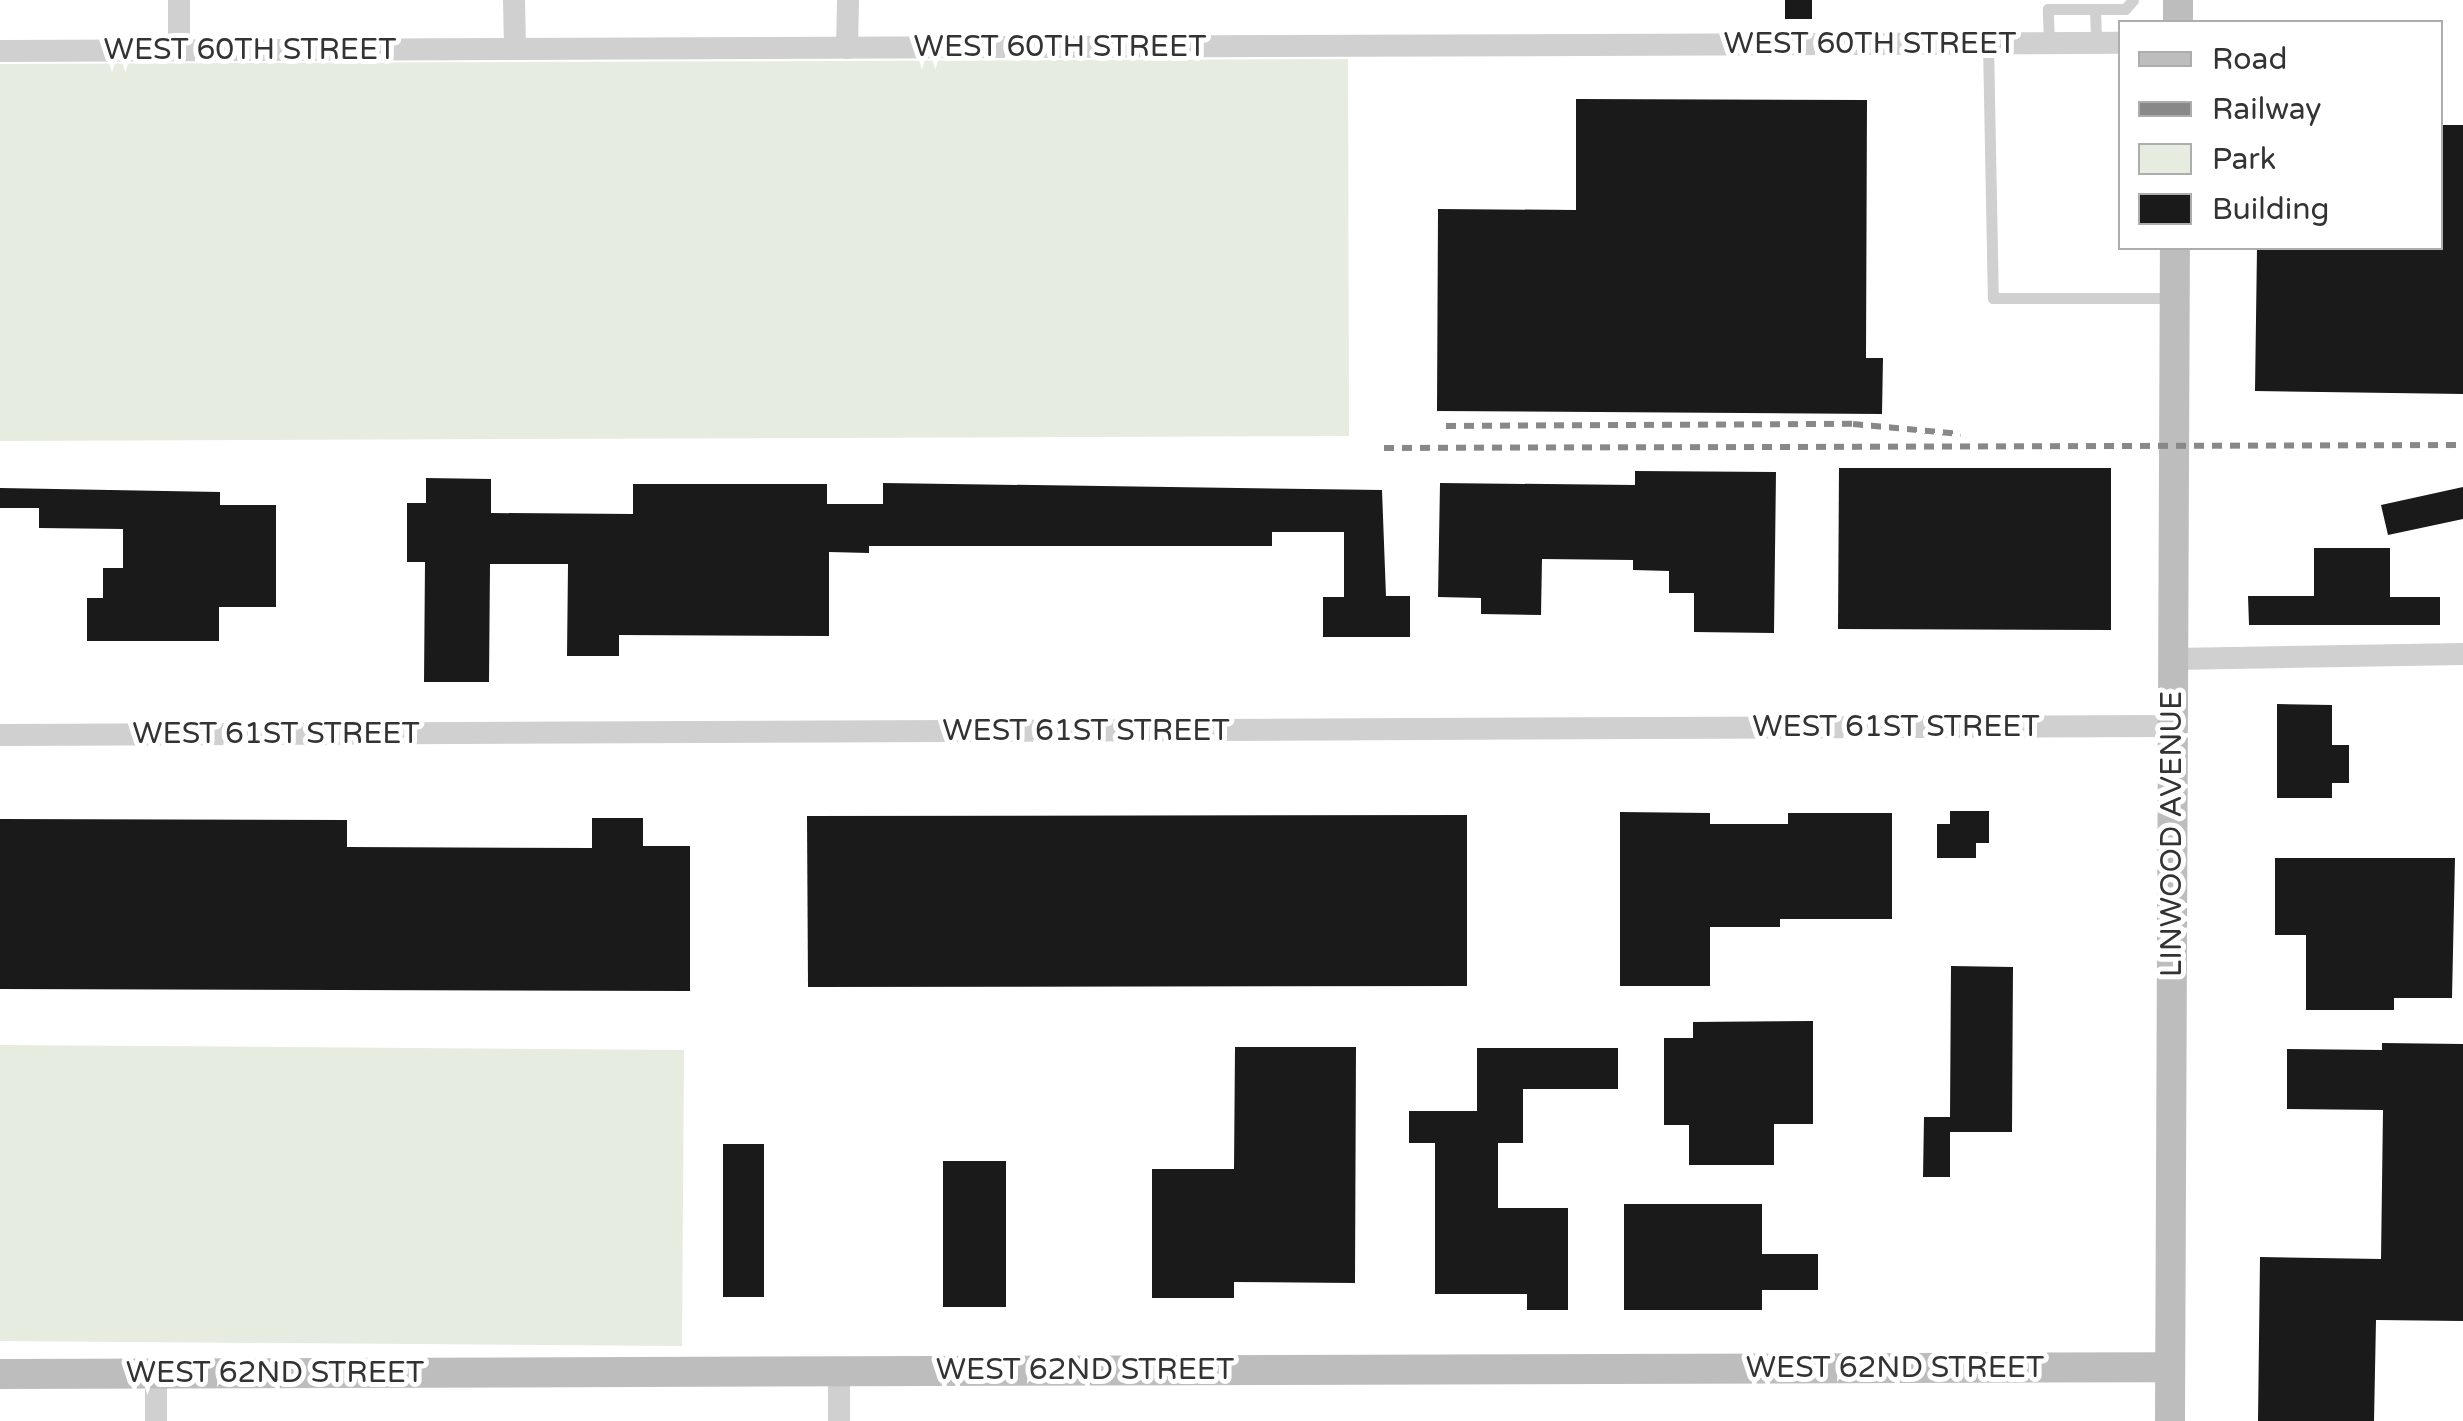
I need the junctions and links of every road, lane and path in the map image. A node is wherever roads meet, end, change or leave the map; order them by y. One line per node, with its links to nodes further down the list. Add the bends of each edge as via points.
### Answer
1 (179, 0): 12 (street)
2 (514, 0): 13 (street)
3 (848, 0): 11 (street)
4 (2134, 0): 6 (lane, via 2125,9)
5 (2048, 4): 6 (lane); 10 (lane)
6 (2095, 8): 7 (lane)
7 (2096, 42): 8 (street, WEST 60TH STREET); 10 (street, WEST 60TH STREET)
8 (2118, 42)
9 (1988, 44): 10 (street, WEST 60TH STREET); 11 (street, WEST 60TH STREET); 16 (lane, via 1993,298)
10 (2048, 44)
11 (847, 48): 13 (street, WEST 60TH STREET)
12 (179, 50): 13 (street, WEST 60TH STREET); 14 (street, WEST 60TH STREET)
13 (514, 50)
14 (0, 51)
15 (2176, 250): 16 (street, LINWOOD AVENUE)
16 (2173, 298): 18 (street, LINWOOD AVENUE)
17 (2463, 654): 18 (street)
18 (2174, 659): 19 (street, LINWOOD AVENUE)
19 (2172, 726): 20 (street, WEST 61ST STREET); 21 (street, LINWOOD AVENUE)
20 (0, 735)
21 (2170, 1367): 22 (street, WEST 62ND STREET); 27 (street, LINWOOD AVENUE)
22 (839, 1371): 23 (street, WEST 62ND STREET); 26 (street)
23 (156, 1373): 24 (street, WEST 62ND STREET); 25 (street)
24 (0, 1374)
25 (156, 1421)
26 (839, 1421)
27 (2170, 1421)

